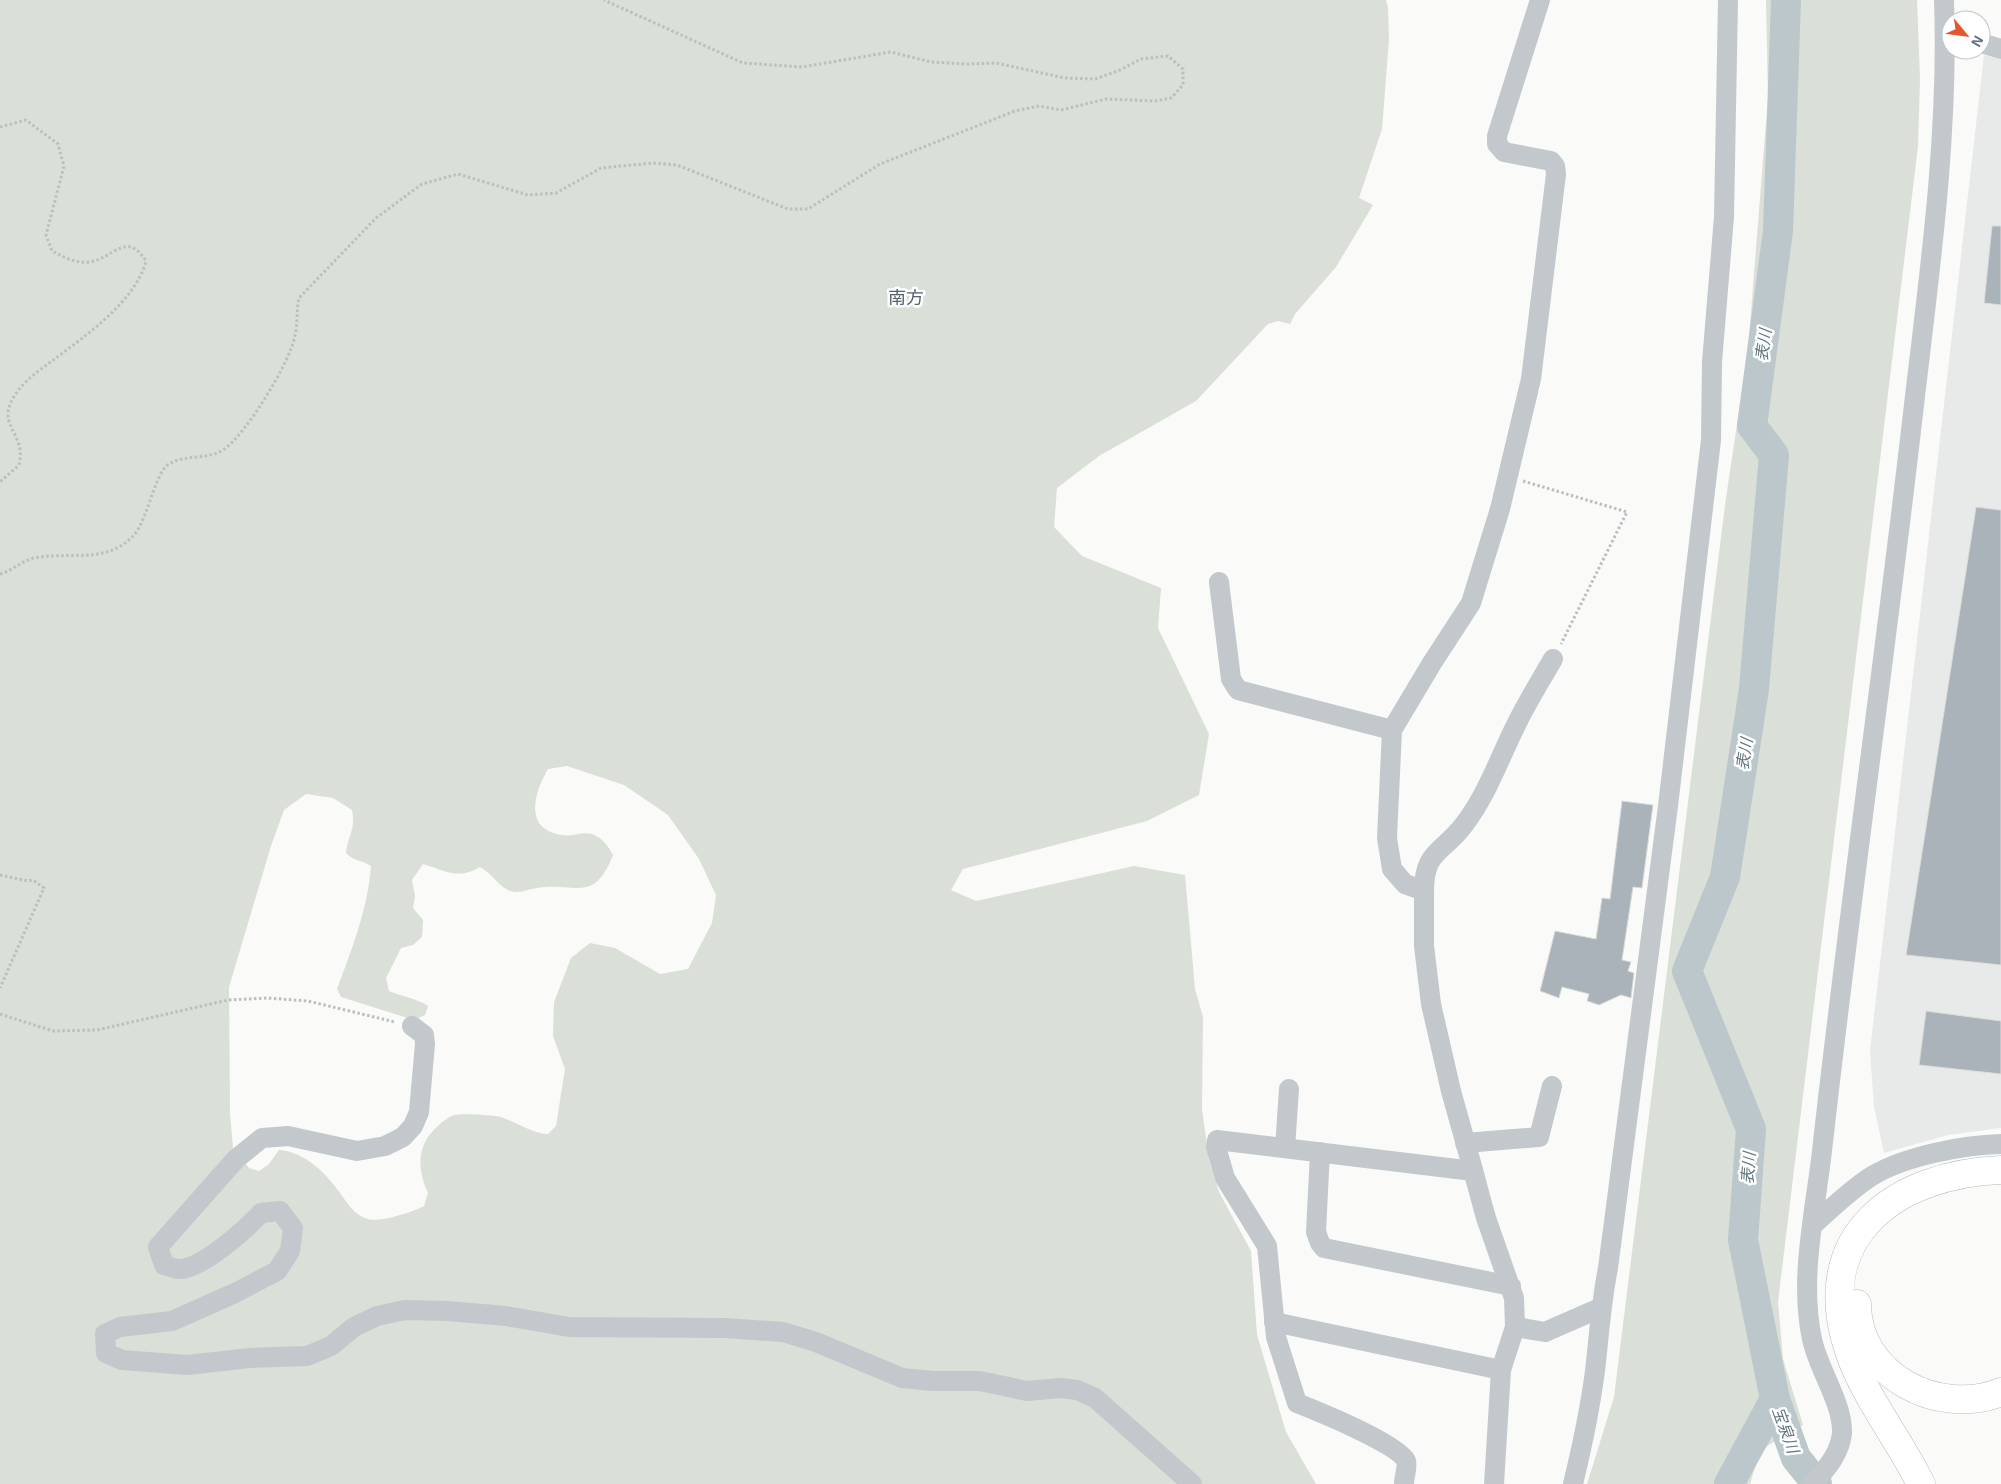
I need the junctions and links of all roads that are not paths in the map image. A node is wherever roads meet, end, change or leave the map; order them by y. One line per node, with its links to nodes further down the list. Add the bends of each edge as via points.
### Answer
1 (1540, 0): 6 (street, via 1497,136 1504,152 1551,161 1555,166 1531,379 1508,476 1471,604)
2 (1728, 0): 20 (street, via 1724,217 1712,362 1711,440 1648,966)
3 (1947, 60): 18 (street, via 1942,156 1893,586)
4 (1219, 582): 6 (street, via 1231,679 1238,690)
5 (1553, 658): 7 (street, via 1480,800 1453,838 1429,860)
6 (1392, 730): 7 (street, via 1387,838 1392,870 1405,884)
7 (1424, 891): 11 (street, via 1424,946 1431,1004)
8 (412, 1026): 25 (street, via 424,1035 425,1044 419,1112 403,1137 385,1146 357,1151 288,1136 262,1138 236,1159 158,1247 164,1265 178,1270 197,1266 240,1235 261,1213 280,1211 292,1228 290,1251 277,1271 172,1321 120,1327 104,1334 106,1353 122,1360 187,1365 308,1356 331,1346 354,1327 377,1316 405,1310 506,1316 569,1327 724,1328 783,1332 816,1342 902,1378 980,1381 1027,1391 1077,1390 1095,1398)
9 (1552, 1086): 11 (street, via 1539,1137)
10 (1289, 1089): 13 (street)
11 (1465, 1143): 16 (street)
12 (2001, 1144): 18 (street, via 1943,1153 1891,1167 1858,1186)
13 (1285, 1148): 14 (street); 21 (street, via 1217,1140 1216,1147 1225,1178 1267,1246)
14 (1320, 1152): 16 (street); 19 (street, via 1316,1232 1324,1248)
15 (2001, 1170): 30 (highway, via 1971,1171 1920,1186 1883,1206 1862,1227 1847,1252 1841,1279 1842,1327 1864,1384)
16 (1473, 1171): 19 (street)
17 (2001, 1185): 24 (highway, via 1953,1192 1925,1202 1899,1217 1878,1236 1864,1261 1857,1307 1862,1330 1877,1360 1913,1390 1960,1400)
18 (1813, 1225): 29 (street, via 1807,1281 1812,1339 1842,1426 1840,1445 1830,1464)
19 (1511, 1286): 22 (street)
20 (1600, 1308): 22 (street, via 1545,1332); 28 (street, via 1595,1370)
21 (1274, 1322): 23 (street); 26 (street, via 1297,1403 1352,1426 1402,1455 1407,1465)
22 (1515, 1327): 23 (street)
23 (1501, 1370): 27 (street)
24 (2001, 1392)
25 (1192, 1484)
26 (1404, 1484)
27 (1494, 1484)
28 (1573, 1484)
29 (1813, 1484)
30 (1921, 1484)

